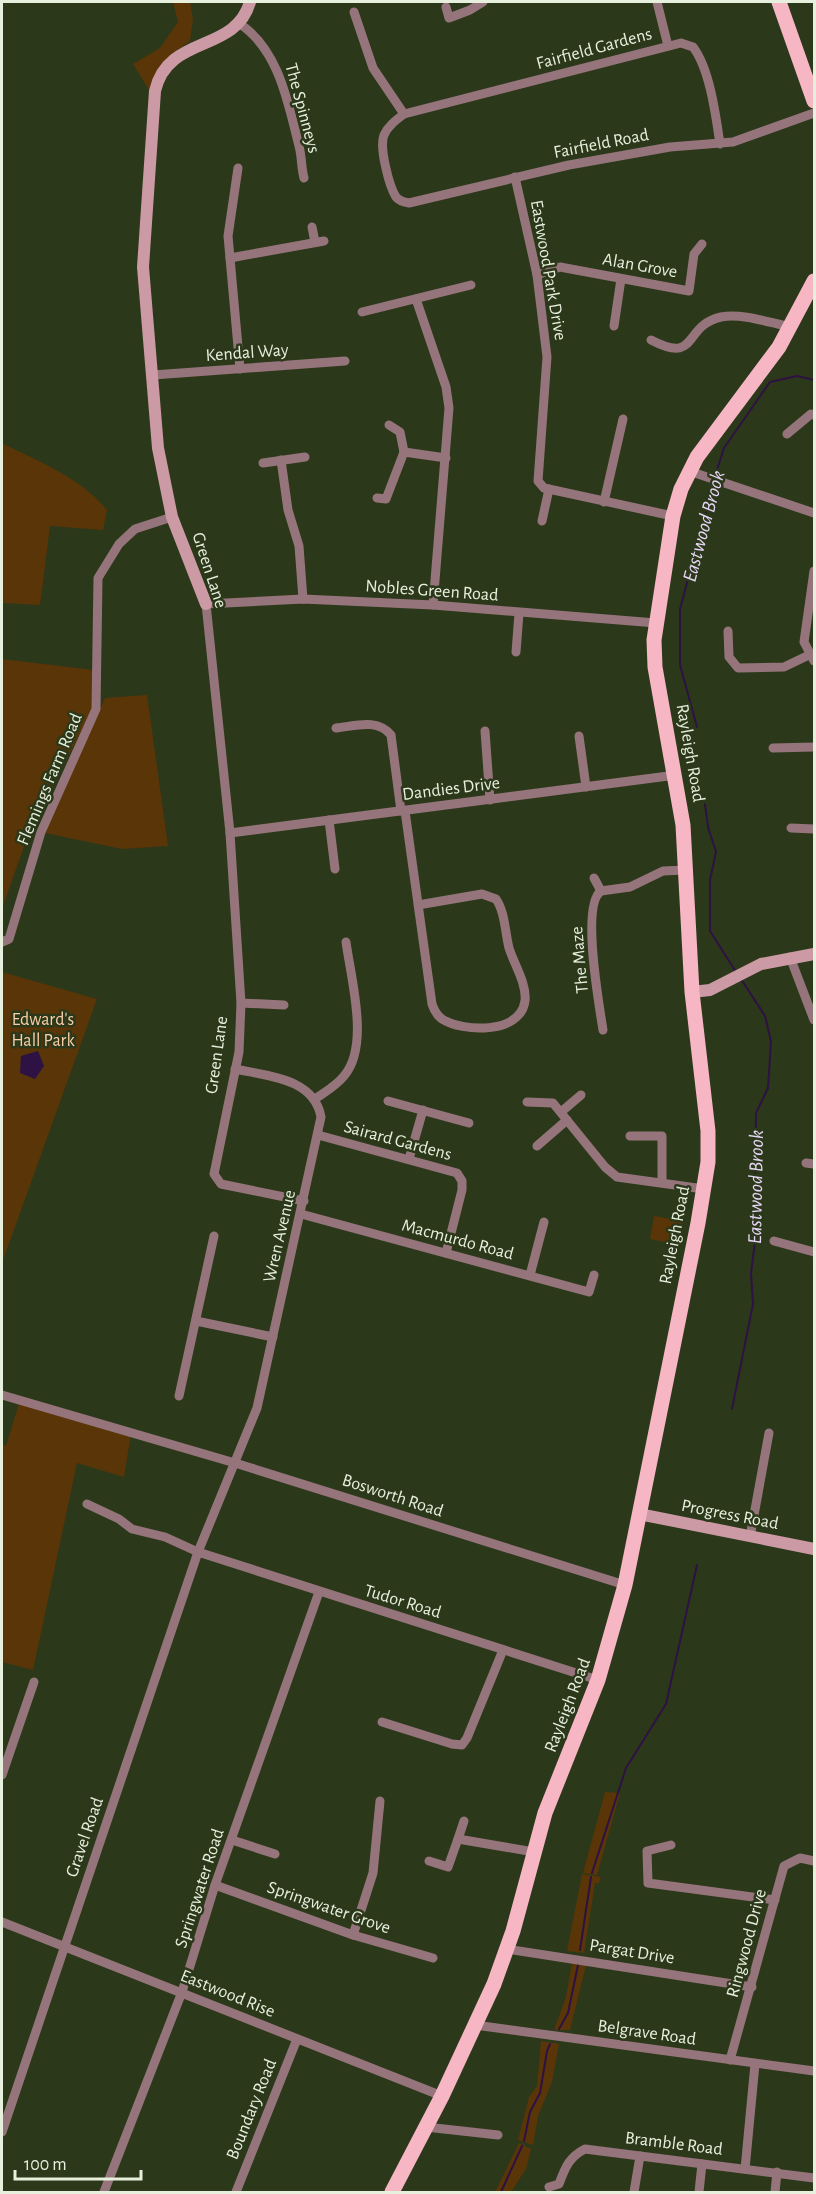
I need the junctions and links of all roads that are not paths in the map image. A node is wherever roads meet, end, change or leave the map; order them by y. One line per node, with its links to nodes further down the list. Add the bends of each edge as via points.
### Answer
1 (250, 2): 8 (street)
2 (483, 2): 6 (street, via 449,18)
3 (657, 2): 10 (street)
4 (770, 2): 9 (main road)
5 (779, 2): 9 (main road)
6 (446, 7)
7 (354, 12): 13 (street, via 373,68)
8 (240, 24): 17 (street, The Spinneys, via 253,33 271,56 300,149); 32 (street, Green Lane, via 179,54 157,85 143,267)
9 (793, 44): 11 (main road)
10 (668, 46): 13 (street, Fairfield Gardens); 14 (street, Fairfield Gardens, via 687,44 697,52 715,110)
11 (814, 101)
12 (814, 113): 14 (street, Fairfield Road)
13 (404, 114): 16 (street, Fairfield Road, via 389,127 382,141 395,195 402,202 416,202)
14 (720, 144): 16 (street, Fairfield Road, via 670,147)
15 (238, 168): 20 (street, via 228,236)
16 (515, 177): 21 (street, Eastwood Park Drive)
17 (304, 178)
18 (312, 227): 20 (street, via 320,242)
19 (702, 244): 22 (street, Alan Grove, via 694,254 689,291)
20 (230, 258): 31 (street)
21 (537, 275): 22 (street, Alan Grove, via 560,267); 43 (street, Eastwood Park Drive, via 547,357 538,481)
22 (621, 279): 27 (street)
23 (814, 281): 28 (main road, Rayleigh Road)
24 (471, 285): 25 (street)
25 (416, 298): 26 (street); 39 (street, via 446,387)
26 (362, 312)
27 (614, 326)
28 (791, 327): 29 (street, via 722,317 702,326 681,348 670,350); 42 (main road, Rayleigh Road)
29 (651, 340)
30 (345, 361): 31 (street, Kendal Way)
31 (240, 369): 32 (street, Kendal Way)
32 (153, 375): 48 (street, Green Lane, via 158,448)
33 (814, 415): 36 (street)
34 (622, 419): 45 (street)
35 (389, 425): 37 (street, via 400,432)
36 (787, 434)
37 (404, 452): 39 (street); 44 (street, via 387,499)
38 (305, 457): 40 (street)
39 (446, 458): 54 (street)
40 (281, 460): 41 (street); 51 (street, via 288,510 299,546)
41 (263, 463)
42 (689, 471): 46 (street); 47 (main road, Rayleigh Road)
43 (549, 489): 45 (street); 49 (street)
44 (377, 498)
45 (604, 502): 47 (street)
46 (814, 513)
47 (673, 516): 56 (main road, Rayleigh Road)
48 (172, 517): 53 (street, Green Lane); 78 (street, Flemings Farm Road, via 135,529 119,544 98,578 96,709 41,832 9,939)
49 (542, 520)
50 (814, 571): 52 (street)
51 (303, 599): 53 (street, Nobles Green Road); 54 (street, Nobles Green Road)
52 (812, 602): 59 (street, via 804,625 804,642)
53 (206, 604): 72 (street, Green Lane)
54 (433, 605): 55 (street, Nobles Green Road)
55 (519, 613): 56 (street, Nobles Green Road); 58 (street)
56 (656, 623): 65 (main road, Rayleigh Road, via 655,667)
57 (728, 631): 59 (street, via 729,657 738,669 783,667)
58 (516, 652)
59 (812, 658)
60 (336, 728): 68 (street, via 374,724 391,735)
61 (485, 731): 67 (street)
62 (579, 736): 66 (street)
63 (814, 747): 64 (street)
64 (773, 748)
65 (676, 775): 66 (street, Dandies Drive); 74 (main road, Rayleigh Road)
66 (586, 787): 67 (street, Dandies Drive)
67 (490, 800): 68 (street, Dandies Drive)
68 (403, 811): 69 (street, Dandies Drive); 77 (street)
69 (329, 820): 72 (street, Dandies Drive); 73 (street)
70 (791, 828): 71 (street)
71 (814, 829)
72 (230, 833): 83 (street, Green Lane)
73 (335, 869)
74 (686, 870): 76 (street, via 663,871 630,887); 82 (main road, Rayleigh Road)
75 (594, 878): 76 (street)
76 (601, 891): 86 (street, The Maze, via 595,897 592,912 594,968)
77 (418, 904): 77 (street, via 432,1004 439,1017 450,1023 489,1028 512,1022 522,1009 525,996 496,899 482,894)
78 (2, 942)
79 (346, 942): 89 (street, via 357,1053 344,1076)
80 (814, 954): 81 (street)
81 (790, 957): 82 (street, via 741,973 710,990); 85 (street)
82 (692, 992): 101 (main road, Rayleigh Road, via 708,1131)
83 (241, 1003): 84 (street); 87 (street, Green Lane)
84 (284, 1005)
85 (814, 1020)
86 (603, 1030)
87 (235, 1069): 89 (street, via 293,1083); 102 (street, Green Lane, via 215,1178 226,1186)
88 (582, 1095): 93 (street)
89 (315, 1099): 96 (street, Wren Avenue, via 321,1117)
90 (388, 1101): 92 (street)
91 (527, 1102): 93 (street, via 551,1102)
92 (423, 1110): 95 (street); 99 (street)
93 (561, 1112): 94 (street)
94 (567, 1120): 98 (street); 100 (street, via 617,1177)
95 (469, 1123)
96 (318, 1135): 99 (street, Sairard Gardens); 102 (street, Wren Avenue)
97 (630, 1136): 100 (street, via 662,1136)
98 (537, 1146)
99 (410, 1159): 108 (street, Sairard Gardens, via 461,1177 462,1190)
100 (662, 1182): 101 (street)
101 (704, 1189): 118 (main road, Rayleigh Road)
102 (304, 1201): 103 (street, Wren Avenue)
103 (301, 1214): 108 (street, Macmurdo Road); 112 (street, Wren Avenue)
104 (544, 1222): 109 (street)
105 (214, 1236): 111 (street)
106 (774, 1241): 107 (street)
107 (814, 1252)
108 (446, 1253): 109 (street, Macmurdo Road)
109 (530, 1275): 110 (street, Macmurdo Road, via 589,1292)
110 (594, 1275)
111 (196, 1321): 112 (street); 114 (street)
112 (273, 1337): 116 (street, Wren Avenue, via 253,1420)
113 (2, 1395): 116 (street, Bosworth Road)
114 (179, 1396)
115 (769, 1432): 119 (street)
116 (235, 1463): 121 (street, Gravel Road); 122 (street, Bosworth Road)
117 (87, 1504): 121 (street, Tudor Road, via 135,1530 165,1537)
118 (639, 1514): 119 (street, Progress Road); 122 (main road, Rayleigh Road)
119 (750, 1537): 120 (street, Progress Road)
120 (814, 1549)
121 (198, 1552): 123 (street, Tudor Road); 142 (street, Gravel Road)
122 (625, 1585): 125 (main road, Rayleigh Road)
123 (319, 1592): 124 (street, Tudor Road); 132 (street, Springwater Road)
124 (503, 1650): 125 (street, Tudor Road); 127 (street, via 462,1744)
125 (598, 1680): 134 (main road, Rayleigh Road, via 545,1813)
126 (34, 1682): 128 (street)
127 (382, 1722)
128 (2, 1775)
129 (380, 1800): 141 (street, via 373,1873)
130 (464, 1821): 131 (street)
131 (458, 1839): 134 (street); 136 (street, via 448,1867)
132 (232, 1840): 135 (street); 138 (street, Springwater Road)
133 (671, 1845): 139 (street, via 647,1851 648,1883)
134 (534, 1852): 143 (main road, Rayleigh Road)
135 (275, 1854)
136 (429, 1861)
137 (814, 1861): 139 (street, Ringwood Drive, via 800,1858 784,1866)
138 (215, 1885): 141 (street, Springwater Grove); 146 (street, Springwater Road)
139 (775, 1900): 145 (street, Ringwood Drive)
140 (2, 1922): 142 (street, Eastwood Rise)
141 (353, 1935): 144 (street, Springwater Grove)
142 (64, 1945): 146 (street, Eastwood Rise); 154 (street, Gravel Road)
143 (506, 1949): 145 (street, Pargat Drive); 147 (main road, Rayleigh Road)
144 (433, 1958)
145 (752, 1987): 149 (street, Ringwood Drive)
146 (182, 1992): 148 (street, Eastwood Rise); 162 (street, Springwater Road)
147 (475, 2025): 149 (street, Belgrave Road); 152 (main road, Rayleigh Road)
148 (297, 2038): 152 (street, Eastwood Rise); 163 (street, Boundary Road)
149 (730, 2060): 150 (street, Belgrave Road)
150 (755, 2064): 151 (street, Belgrave Road); 158 (street)
151 (814, 2071)
152 (442, 2096): 153 (main road, Rayleigh Road)
153 (426, 2127): 155 (street); 164 (main road, Rayleigh Road)
154 (2, 2132)
155 (498, 2135)
156 (640, 2156): 157 (street, Bramble Road); 161 (street, Bramble Road, via 585,2149 569,2161 559,2184); 165 (street)
157 (702, 2164): 158 (street, Bramble Road); 166 (street)
158 (745, 2169): 159 (street, Bramble Road)
159 (777, 2172): 160 (street, Bramble Road); 167 (street)
160 (814, 2178)
161 (549, 2187)
162 (104, 2193)
163 (236, 2193)
164 (392, 2193)
165 (634, 2193)
166 (699, 2193)
167 (775, 2193)

